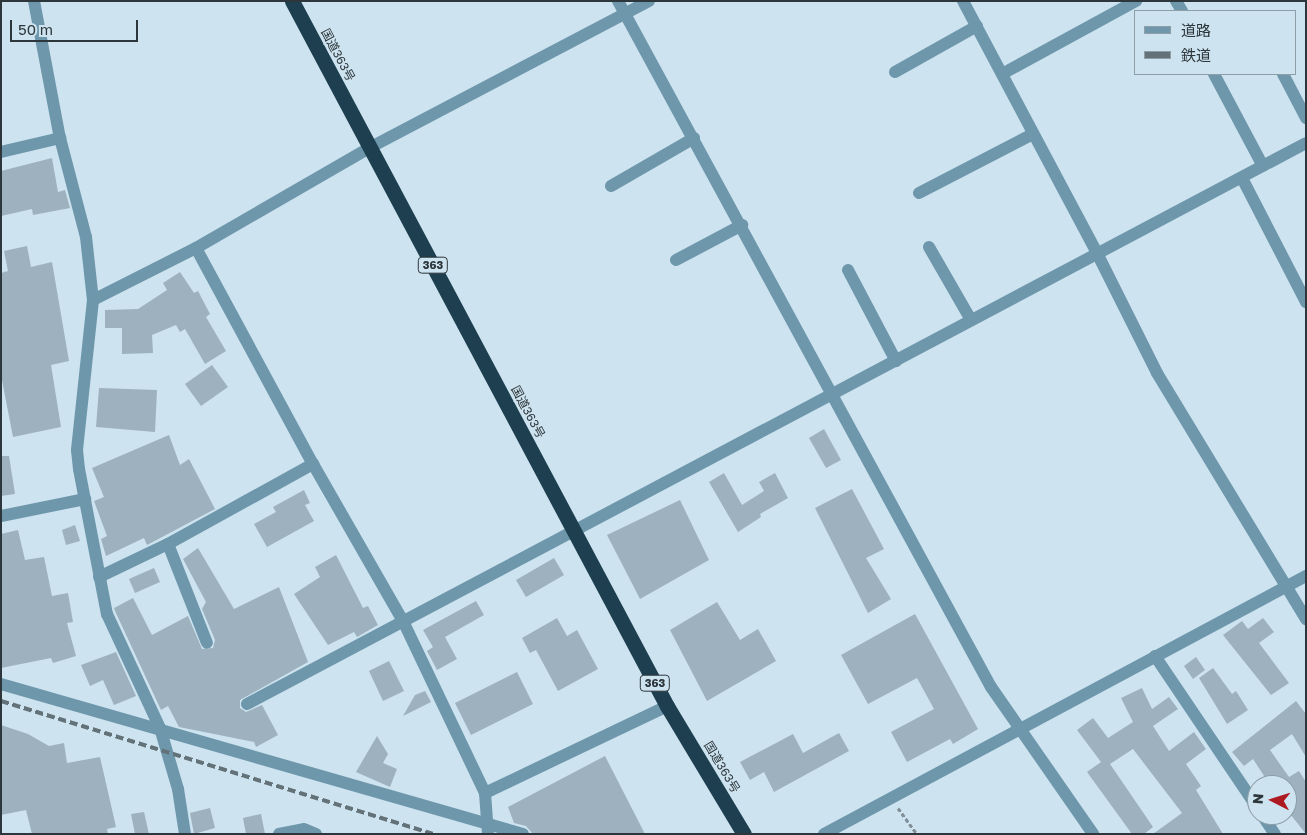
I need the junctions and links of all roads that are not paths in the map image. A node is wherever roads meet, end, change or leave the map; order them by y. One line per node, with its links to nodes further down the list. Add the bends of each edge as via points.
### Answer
1 (34, 1): 15 (street)
2 (292, 1): 18 (highway, 国道363号 / 363)
3 (618, 1): 7 (street)
4 (649, 1): 7 (street)
5 (963, 1): 8 (street)
6 (1136, 1): 10 (street)
7 (626, 14): 16 (street); 18 (street)
8 (977, 26): 9 (street); 10 (street)
9 (895, 72)
10 (1002, 74): 14 (street)
11 (1215, 75): 20 (street)
12 (1284, 75): 13 (street)
13 (1306, 118)
14 (1033, 134): 23 (street); 27 (street)
15 (60, 138): 19 (street); 30 (street, via 86,237)
16 (694, 138): 22 (street); 24 (street)
17 (1306, 143): 20 (street)
18 (371, 147): 26 (street); 38 (highway, 国道363号 / 363)
19 (1, 152)
20 (1263, 166): 21 (street)
21 (1242, 178): 27 (street); 31 (street)
22 (611, 186)
23 (919, 193)
24 (742, 226): 28 (street); 34 (street)
25 (929, 246): 32 (street)
26 (196, 248): 30 (street); 35 (street)
27 (1097, 253): 32 (street); 42 (street, via 1156,373)
28 (676, 260)
29 (848, 270): 33 (street)
30 (93, 300): 36 (street, via 77,450)
31 (1306, 302)
32 (971, 320): 33 (street)
33 (896, 361): 34 (street)
34 (834, 393): 38 (street); 50 (street, via 991,687)
35 (312, 464): 39 (street); 44 (street)
36 (85, 499): 37 (street); 41 (street)
37 (1, 516)
38 (572, 529): 44 (street); 49 (highway, 国道363号 / 363)
39 (168, 544): 41 (street); 45 (street)
40 (1306, 576): 42 (street)
41 (99, 577): 51 (street, via 107,614)
42 (1284, 588): 43 (street); 46 (street)
43 (1306, 619)
44 (403, 621): 48 (street); 53 (street)
45 (207, 643)
46 (1155, 656): 50 (street); 52 (street)
47 (1, 684): 51 (street)
48 (247, 704)
49 (667, 706): 53 (street); 60 (highway, 国道363号 / 363)
50 (1020, 727): 55 (street); 61 (street)
51 (160, 728): 54 (street); 56 (street, via 178,789)
52 (1247, 792)
53 (485, 793): 54 (street)
54 (487, 828): 59 (street)
55 (1088, 832)
56 (184, 834)
57 (279, 834): 58 (street, via 304,829)
58 (316, 834)
59 (523, 834)
60 (744, 834)
61 (824, 834)

